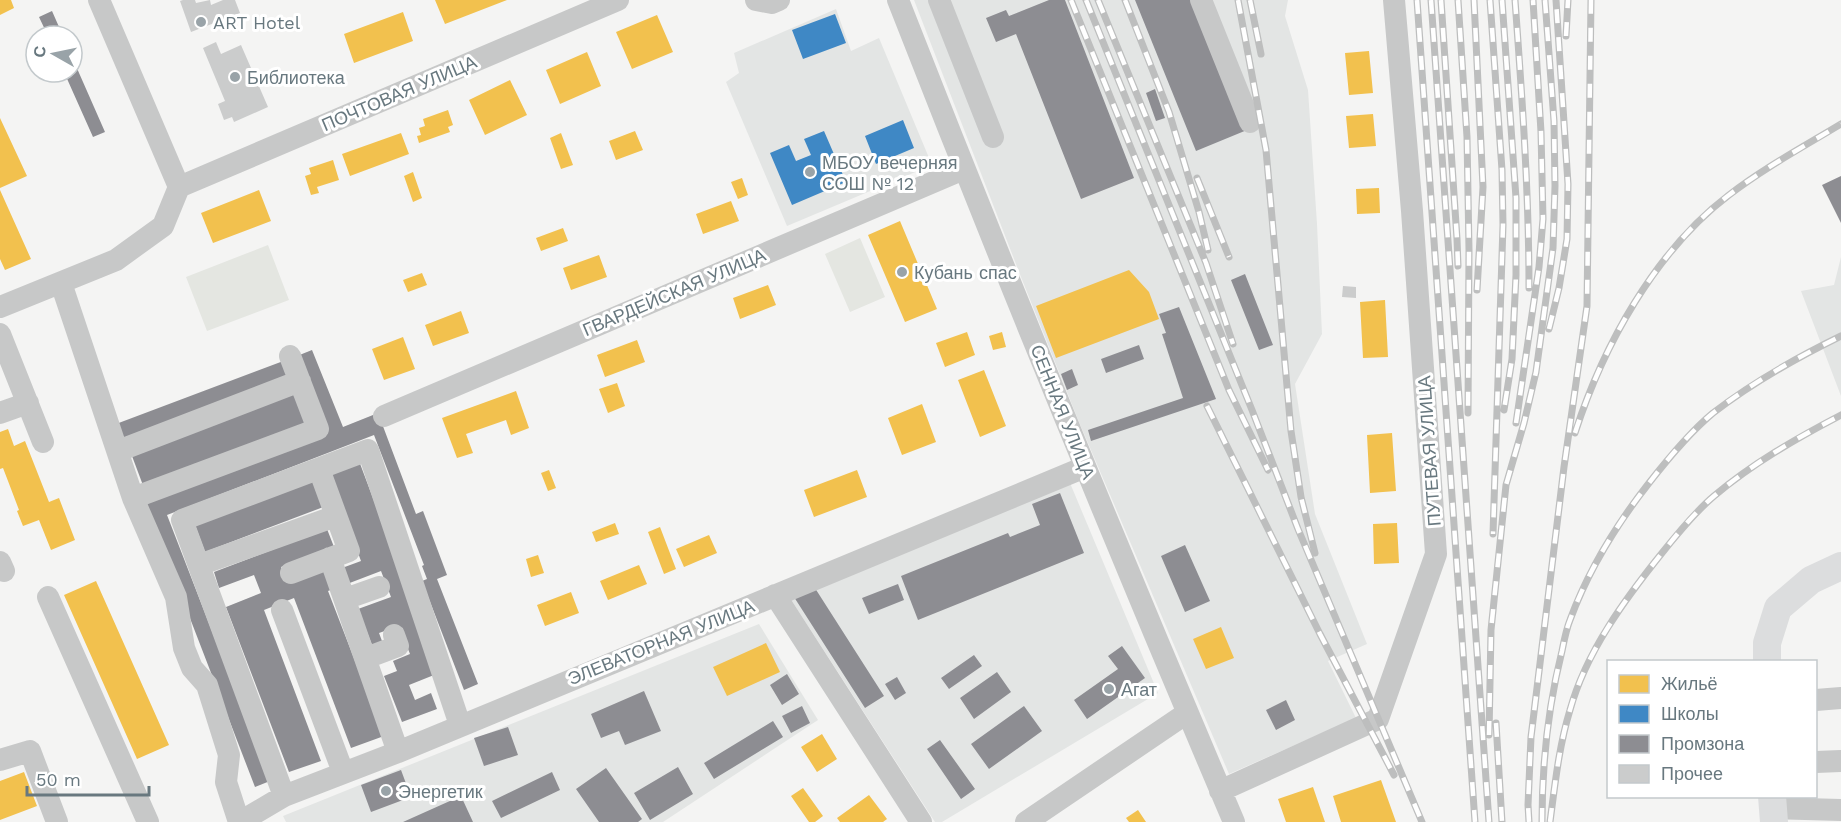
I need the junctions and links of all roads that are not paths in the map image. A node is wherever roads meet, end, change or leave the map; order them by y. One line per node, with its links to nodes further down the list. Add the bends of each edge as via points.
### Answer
1 (99, 0): 12 (street)
2 (618, 0): 12 (street, ПОЧТОВАЯ УЛИЦА)
3 (756, 0): 4 (street)
4 (779, 0)
5 (898, 0): 11 (street, СЕННАЯ УЛИЦА)
6 (939, 0): 10 (street)
7 (1201, 0): 9 (street)
8 (1394, 0): 48 (street, ПУТЕВАЯ УЛИЦА, via 1436,554 1378,718)
9 (1250, 122)
10 (993, 137)
11 (964, 169): 20 (street, ГВАРДЕЙСКАЯ УЛИЦА); 23 (street, СЕННАЯ УЛИЦА)
12 (179, 187): 13 (street, via 163,226 116,260)
13 (61, 283): 14 (street); 22 (street)
14 (0, 308)
15 (0, 334): 18 (street)
16 (290, 356): 17 (street)
17 (300, 381): 22 (street); 25 (street, via 318,429)
18 (28, 403): 19 (street); 21 (street)
19 (0, 413)
20 (384, 416)
21 (43, 442)
22 (118, 452): 25 (street)
23 (1085, 467): 32 (street, ЭЛЕВАТОРНАЯ УЛИЦА); 41 (street, СЕННАЯ УЛИЦА)
24 (319, 469): 26 (street); 28 (street, via 182,520); 42 (street, via 368,450)
25 (133, 498): 54 (street, via 176,597 184,648 192,668 207,685 229,755 226,782)
26 (336, 516): 27 (street, via 349,551); 28 (street)
27 (330, 558): 30 (street); 34 (street)
28 (199, 565): 49 (street)
29 (1841, 566): 38 (main road, via 1811,580 1778,608 1767,643)
30 (291, 573)
31 (379, 587): 34 (street)
32 (775, 595): 42 (street, ЭЛЕВАТОРНАЯ УЛИЦА); 55 (street)
33 (48, 597): 53 (street)
34 (345, 599): 37 (street)
35 (282, 610): 47 (street)
36 (394, 635): 37 (street, via 398,646)
37 (366, 658): 43 (street)
38 (1767, 660)
39 (1841, 698): 40 (street)
40 (1817, 700)
41 (1187, 713): 48 (street, СЕННАЯ УЛИЦА); 56 (street)
42 (460, 725): 43 (street, ЭЛЕВАТОРНАЯ УЛИЦА)
43 (398, 752): 47 (street, ЭЛЕВАТОРНАЯ УЛИЦА)
44 (0, 760): 52 (street, via 30,751)
45 (1841, 761): 46 (street)
46 (1817, 762)
47 (343, 772): 49 (street, ЭЛЕВАТОРНАЯ УЛИЦА)
48 (1221, 791): 57 (street, СЕННАЯ УЛИЦА)
49 (284, 796): 54 (street, ЭЛЕВАТОРНАЯ УЛИЦА)
50 (1773, 809): 51 (street)
51 (1841, 810)
52 (57, 822)
53 (148, 822)
54 (240, 822)
55 (921, 822)
56 (1026, 822)
57 (1234, 822)

